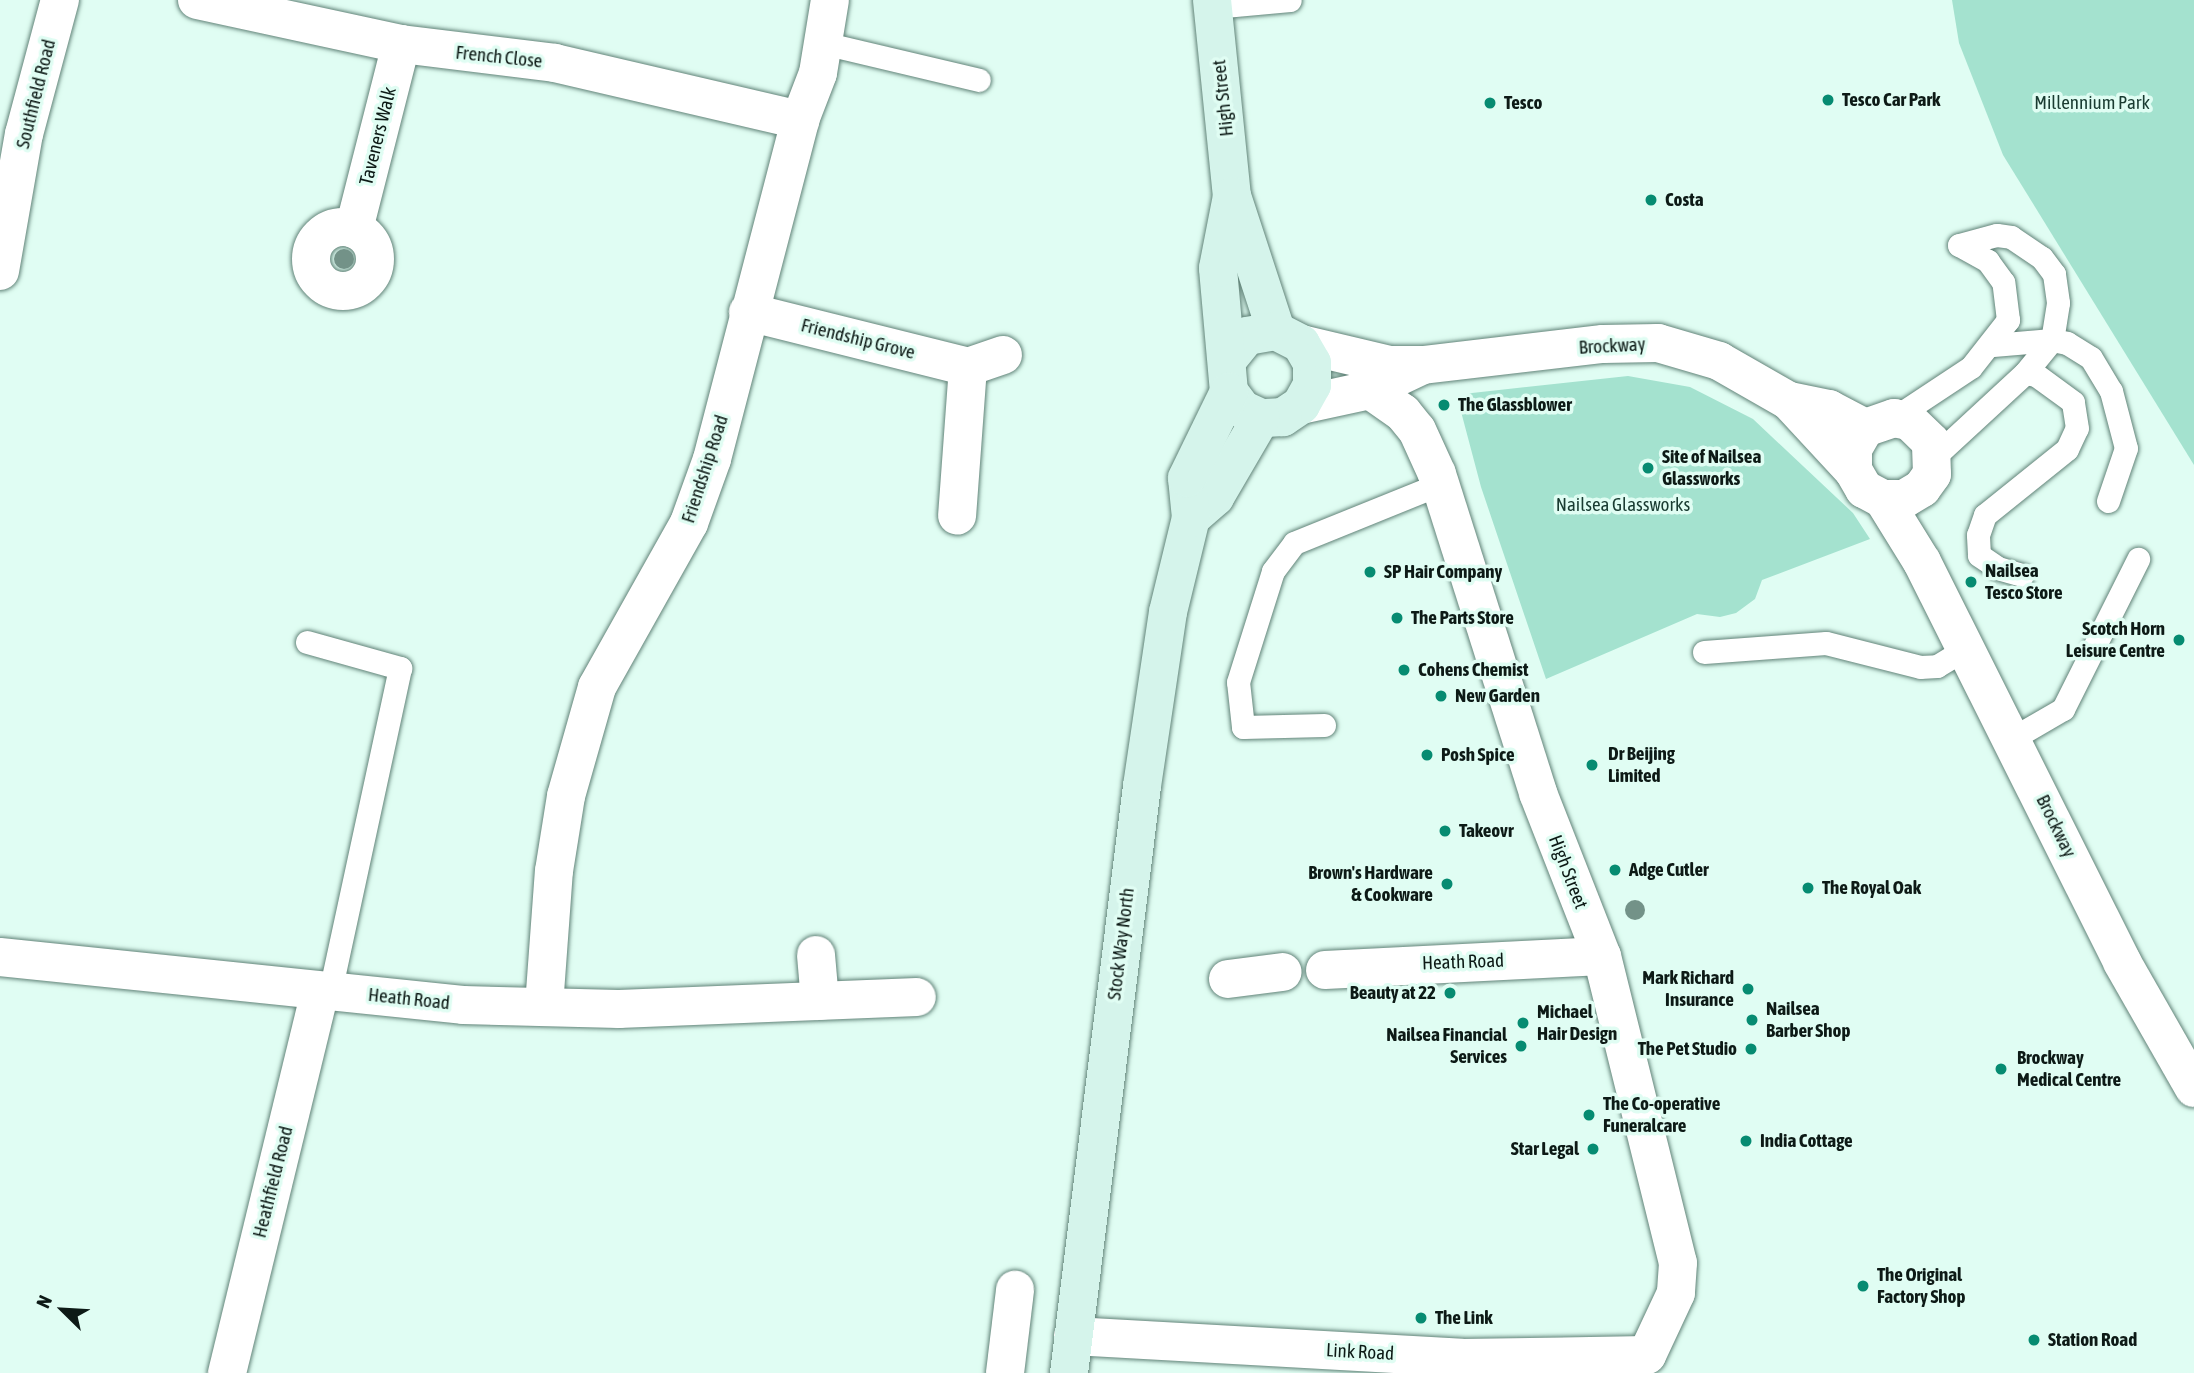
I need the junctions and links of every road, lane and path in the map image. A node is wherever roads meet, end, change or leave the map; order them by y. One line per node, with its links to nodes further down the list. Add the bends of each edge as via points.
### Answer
1 (60, 0): 10 (street, Southfield Road)
2 (197, 0): 7 (street, French Close)
3 (830, 0): 6 (street, Friendship Road)
4 (1290, 0): 5 (lane)
5 (1213, 4): 11 (main road, High Street)
6 (823, 43): 8 (lane); 9 (street, Friendship Road)
7 (401, 44): 9 (street, French Close, via 555,63); 12 (street, Taveners Walk)
8 (979, 80)
9 (800, 120): 14 (street, Friendship Road)
10 (12, 131): 13 (street, Southfield Road)
11 (1232, 196): 15 (main road, High Street); 22 (main road, High Street, via 1218,268)
12 (354, 229)
13 (0, 271)
14 (748, 312): 20 (street, Friendship Grove); 52 (street, Friendship Road, via 712,459 689,523 597,687 566,796 554,871)
15 (1288, 337): 19 (street, Brockway, via 1389,365); 22 (main road, Stock Way North, via 1247,336); 25 (main road, via 1312,363 1311,385)
16 (2052, 340): 17 (lane); 17 (lane, via 2058,303 2054,274 2023,244 1997,235 1959,245 1988,261 2003,282 2008,320); 21 (lane); 32 (lane, via 2067,343 2091,358 2111,391 2126,448)
17 (1993, 345): 27 (lane, via 1970,367)
18 (1003, 355): 20 (street)
19 (1423, 365): 23 (street, Brockway); 24 (street, Brockway, via 1604,344 1658,343 1719,361)
20 (968, 367): 33 (street)
21 (2025, 373): 29 (lane); 37 (lane, via 2036,375 2073,402 2077,428 2067,449 1985,515 1978,535 1979,555 1998,568)
22 (1229, 375): 26 (main road, via 1242,409); 34 (main road, Stock Way North, via 1187,478)
23 (1370, 390): 25 (street, Brockway); 30 (street, High Street, via 1403,413 1417,430)
24 (1789, 401): 27 (street, Brockway); 28 (street, Brockway)
25 (1301, 405): 26 (main road, via 1283,416)
26 (1261, 418): 34 (main road, via 1215,498)
27 (1880, 423): 28 (street, via 1853,449); 29 (street, Brockway, via 1922,429)
28 (1853, 470): 31 (street, Brockway, via 1864,489)
29 (1928, 473): 31 (street, via 1904,499); 36 (street, Brockway)
30 (1440, 484): 41 (lane, via 1294,543 1273,571 1238,682 1243,727); 44 (street, High Street, via 1538,793)
31 (1883, 499): 36 (street, Brockway)
32 (2108, 501)
33 (957, 516)
34 (1191, 518): 55 (main road, Stock Way North, via 1168,612 1142,786)
35 (2138, 559): 42 (lane, via 2063,709)
36 (1922, 562): 39 (street, Brockway)
37 (2022, 575)
38 (307, 642): 49 (lane, via 400,668)
39 (1968, 649): 40 (lane, via 1937,666 1920,667 1826,642); 42 (street, Brockway)
40 (1704, 652)
41 (1324, 725)
42 (2014, 738): 53 (street, Brockway, via 2122,962)
43 (816, 955): 51 (street)
44 (1602, 956): 46 (street, Heath Road); 56 (street, High Street, via 1678,1264 1676,1293)
45 (0, 957): 49 (street, Heath Road)
46 (1325, 970)
47 (1283, 972): 48 (street)
48 (1228, 979)
49 (325, 991): 52 (street, Heath Road, via 463,1005); 58 (street, Heathfield Road)
50 (917, 997): 51 (street, Heath Road)
51 (820, 1001): 52 (street, Heath Road, via 619,1009)
52 (544, 1006)
53 (2194, 1088)
54 (1015, 1290): 59 (street)
55 (1073, 1336): 57 (street, Link Road); 60 (main road, Stock Way North)
56 (1656, 1364): 57 (street, Link Road)
57 (1434, 1365)
58 (227, 1373)
59 (1005, 1373)
60 (1069, 1373)

